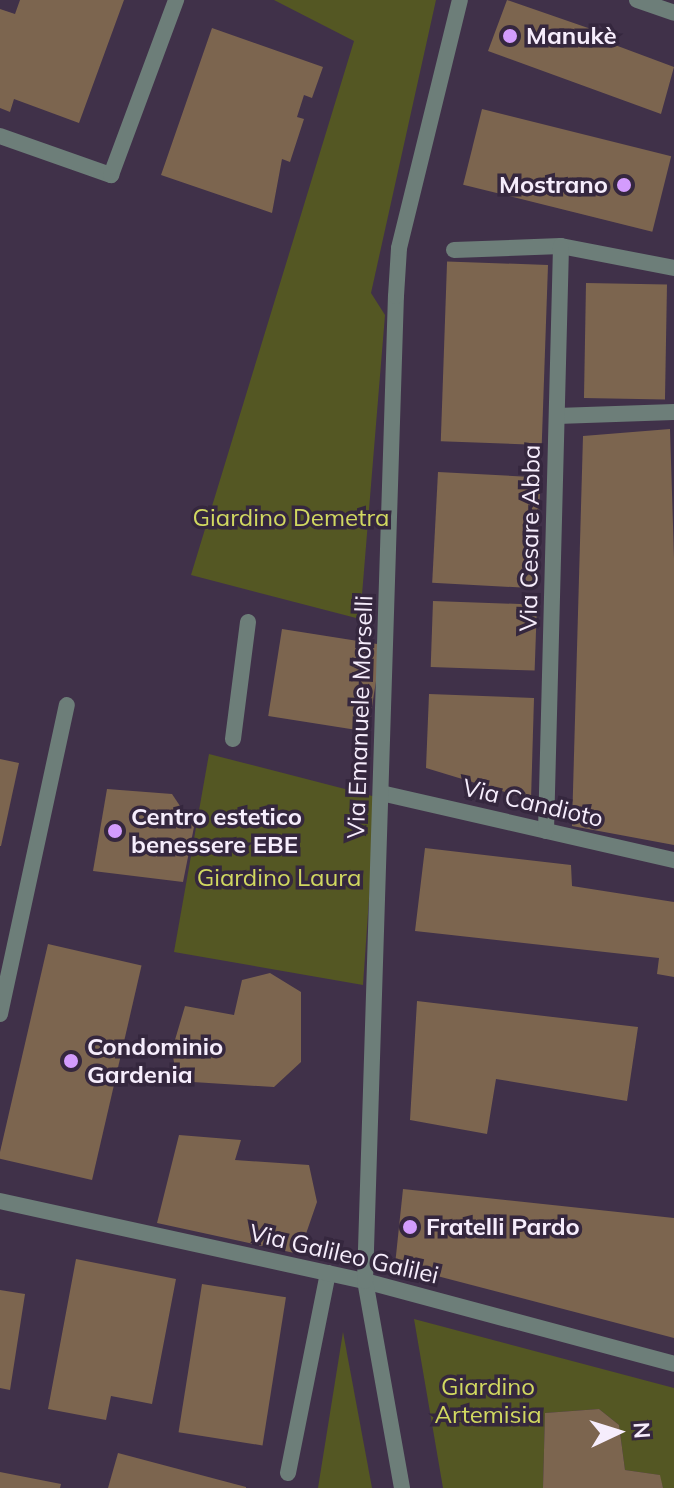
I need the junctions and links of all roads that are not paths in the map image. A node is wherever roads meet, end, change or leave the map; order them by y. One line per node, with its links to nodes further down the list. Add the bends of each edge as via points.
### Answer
1 (176, 0): 5 (street, via 111,175)
2 (460, 0): 14 (street, Via Emanuele Morselli, via 399,248)
3 (637, 0): 4 (street)
4 (674, 13)
5 (0, 136)
6 (561, 246): 7 (street); 8 (street); 10 (street, Via Cesare Abba)
7 (454, 250)
8 (674, 268)
9 (674, 412): 10 (street)
10 (557, 416): 15 (street, Via Cesare Abba)
11 (248, 622): 13 (street)
12 (67, 705): 17 (street)
13 (233, 739)
14 (381, 793): 15 (street, Via Candioto); 20 (street, Via Emanuele Morselli)
15 (546, 831): 16 (street, Via Candioto)
16 (674, 860)
17 (0, 1014)
18 (0, 1201): 19 (street, Via Galileo Galilei)
19 (328, 1273): 20 (street, Via Galileo Galilei); 22 (street)
20 (365, 1281): 21 (street, Via Galileo Galilei); 23 (street, Via Emanuele Morselli)
21 (674, 1364)
22 (288, 1473)
23 (402, 1488)

